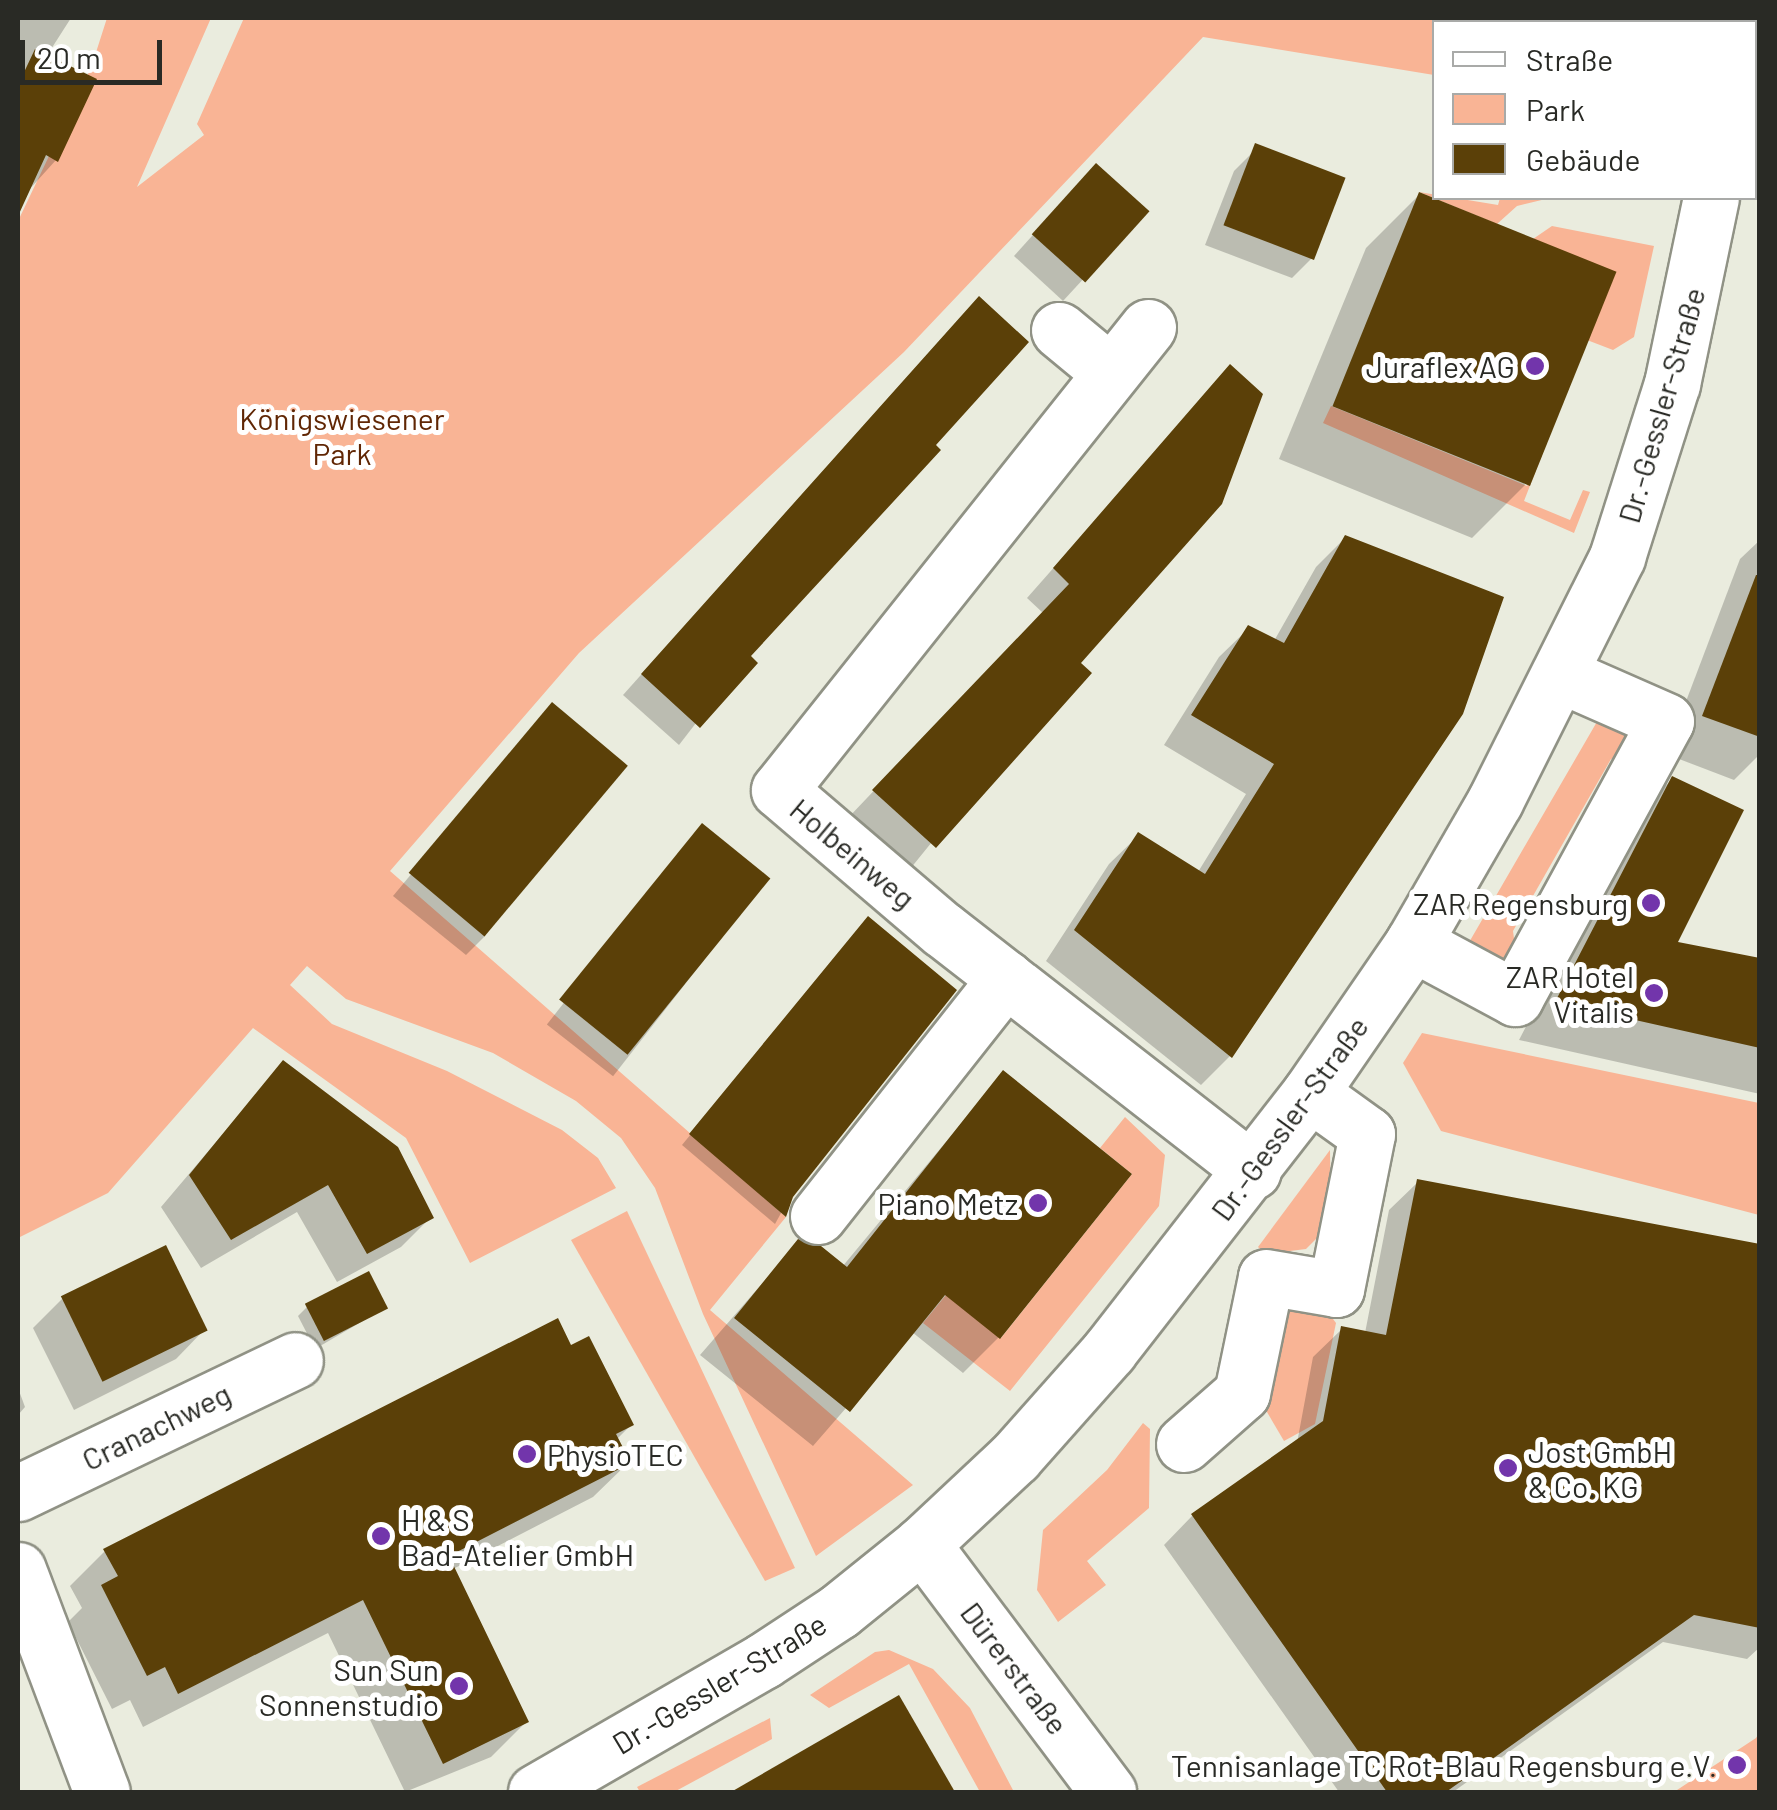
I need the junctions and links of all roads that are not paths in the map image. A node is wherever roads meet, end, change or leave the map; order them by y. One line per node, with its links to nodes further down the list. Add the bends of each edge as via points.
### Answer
1 (1711, 200): 5 (street, Dr.-Gessler-Straße, via 1654,450 1617,557)
2 (1148, 327): 4 (street, Holbeinweg)
3 (1059, 330): 4 (street)
4 (1111, 373): 7 (street, Holbeinweg, via 779,790)
5 (1561, 675): 6 (street, Dr.-Gessler-Straße); 6 (street, via 1666,721 1515,998)
6 (1413, 942): 8 (street, Dr.-Gessler-Straße)
7 (1006, 978): 9 (street, Holbeinweg); 10 (street)
8 (1310, 1093): 9 (street, Dr.-Gessler-Straße); 12 (street, via 1382,1129 1336,1289 1266,1277 1242,1393)
9 (1252, 1171): 14 (street, Dr.-Gessler-Straße, via 1015,1457)
10 (818, 1216)
11 (295, 1360): 13 (street, Cranachweg)
12 (1184, 1444)
13 (18, 1492)
14 (922, 1544): 17 (street, Dr.-Gessler-Straße, via 778,1651); 18 (street, Dürerstraße)
15 (18, 1570): 16 (street)
16 (102, 1792)
17 (536, 1792)
18 (1108, 1792)

